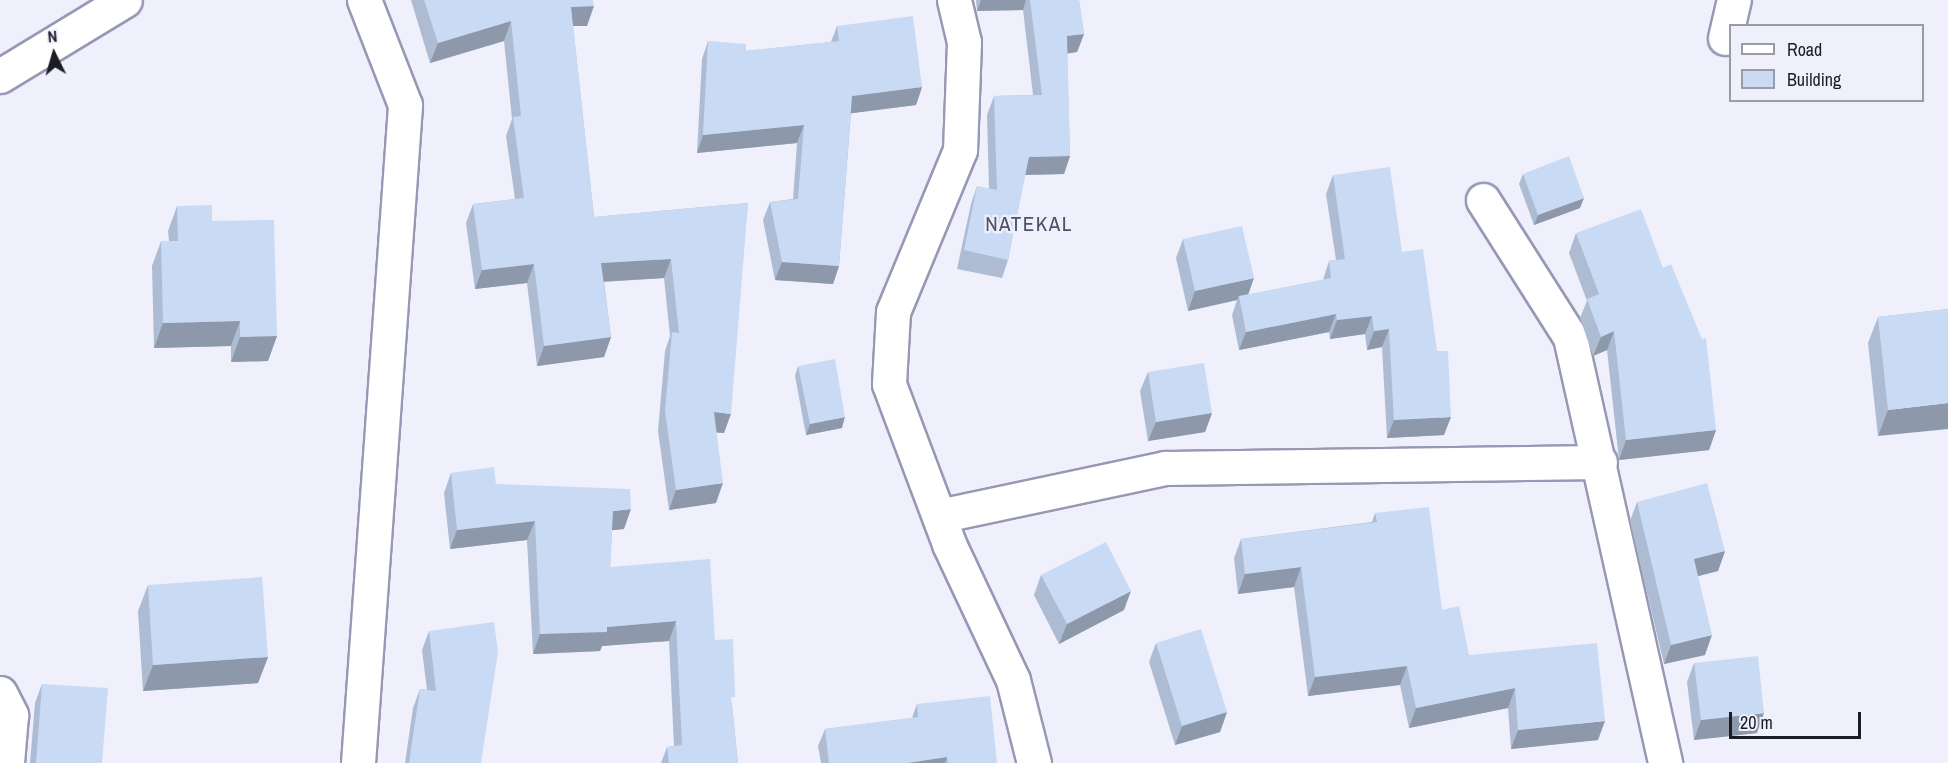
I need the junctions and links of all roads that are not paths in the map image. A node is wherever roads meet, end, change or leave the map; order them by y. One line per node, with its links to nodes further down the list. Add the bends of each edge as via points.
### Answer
1 (125, 0): 6 (street)
2 (954, 0): 9 (street, via 964,42 960,150 893,312 889,384)
3 (1734, 0): 5 (street)
4 (369, 2): 12 (street, via 405,105)
5 (1725, 38)
6 (0, 76)
7 (1483, 200): 8 (street, via 1570,337)
8 (1600, 462): 9 (street, via 1165,468); 14 (street)
9 (939, 516): 13 (street, via 1013,680)
10 (0, 693): 11 (street, via 11,715)
11 (7, 763)
12 (358, 763)
13 (1034, 763)
14 (1665, 763)

